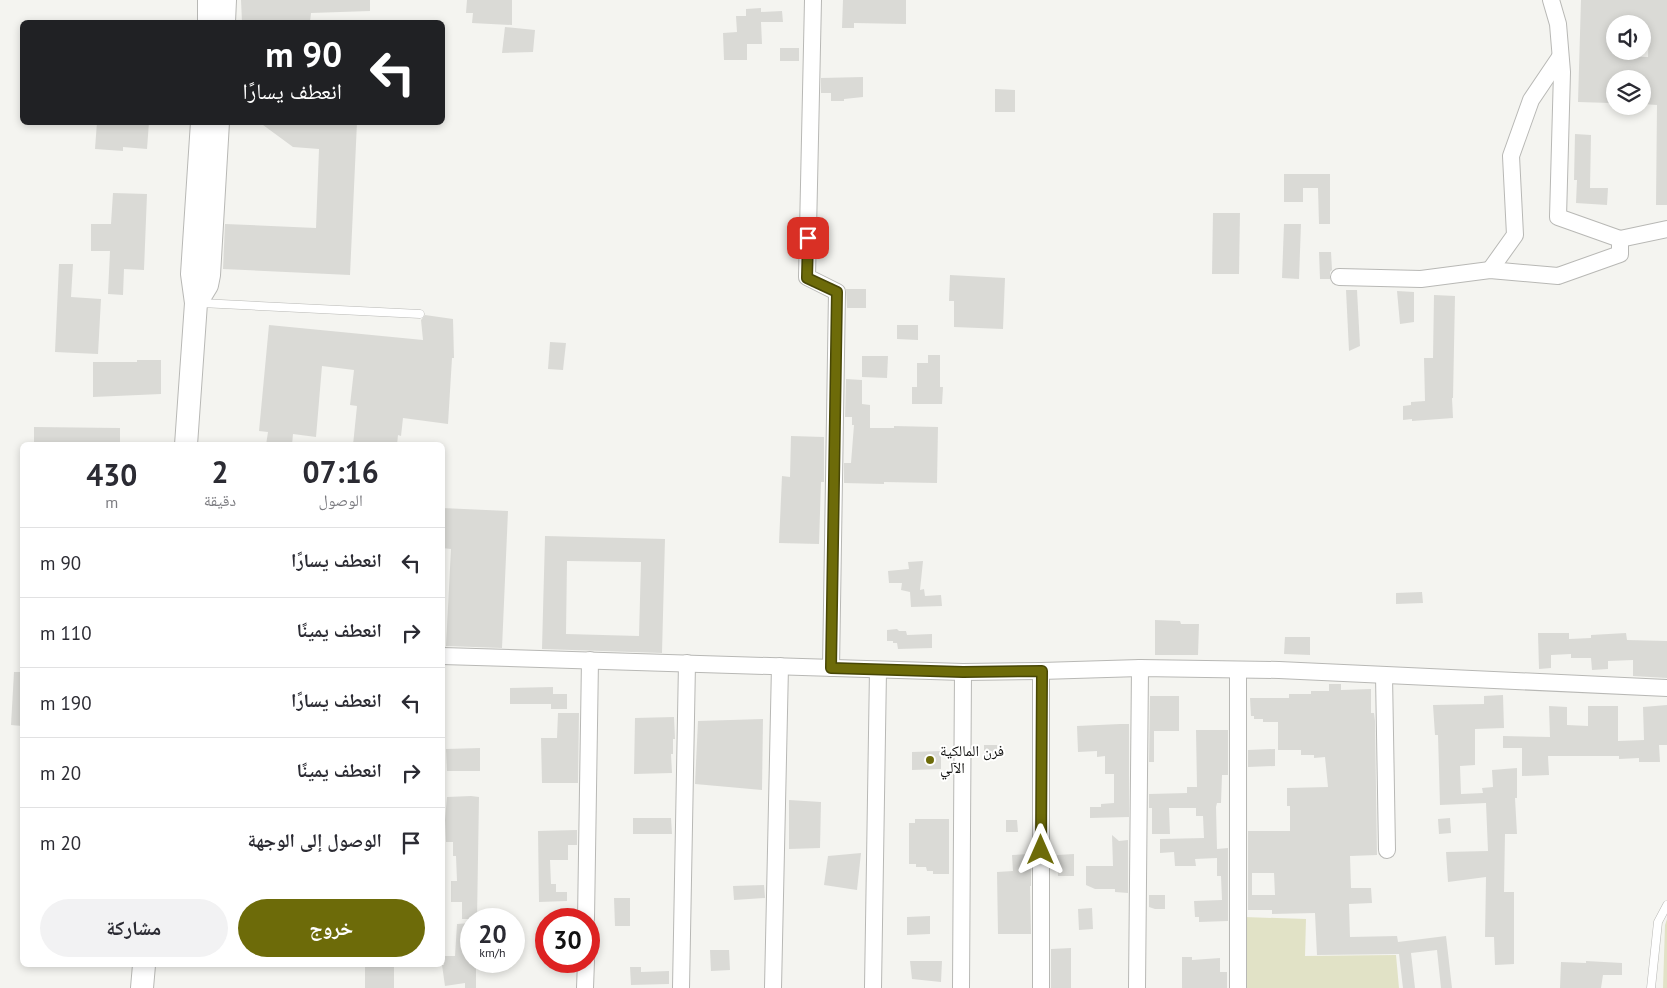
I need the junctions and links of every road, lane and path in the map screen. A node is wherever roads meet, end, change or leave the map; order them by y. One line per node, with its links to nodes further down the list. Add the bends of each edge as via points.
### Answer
1 (209, 0): 5 (main road)
2 (225, 0): 6 (main road)
3 (814, 0): 20 (street, via 807,278 837,292)
4 (1551, 0): 7 (street, via 1558,24)
5 (209, 20)
6 (224, 20)
7 (1560, 57): 10 (street, via 1558,217); 11 (street, via 1531,100 1511,156 1515,235)
8 (210, 127): 13 (main road, via 192,274)
9 (1667, 229): 10 (street)
10 (1620, 239): 11 (street, via 1620,254 1558,276)
11 (1490, 270): 12 (street, via 1421,279)
12 (1339, 277)
13 (196, 302): 14 (lane); 15 (main road)
14 (420, 314)
15 (186, 442)
16 (445, 656): 17 (street)
17 (590, 660): 18 (street); 30 (street)
18 (687, 663): 19 (street); 35 (street)
19 (780, 666): 20 (street); 36 (street)
20 (831, 668): 22 (street)
21 (1140, 668): 23 (street); 24 (street); 40 (street)
22 (878, 670): 25 (street); 37 (street)
23 (1238, 670): 26 (street); 41 (street)
24 (1042, 671): 25 (street); 39 (street)
25 (963, 672): 38 (street)
26 (1384, 675): 27 (street); 28 (street)
27 (1667, 688)
28 (1387, 850)
29 (1667, 905): 42 (lane, via 1658,922)
30 (586, 908)
31 (144, 967): 33 (main road)
32 (586, 973): 34 (street)
33 (142, 988)
34 (585, 988)
35 (681, 988)
36 (773, 988)
37 (873, 988)
38 (961, 988)
39 (1041, 988)
40 (1137, 988)
41 (1238, 988)
42 (1651, 988)

